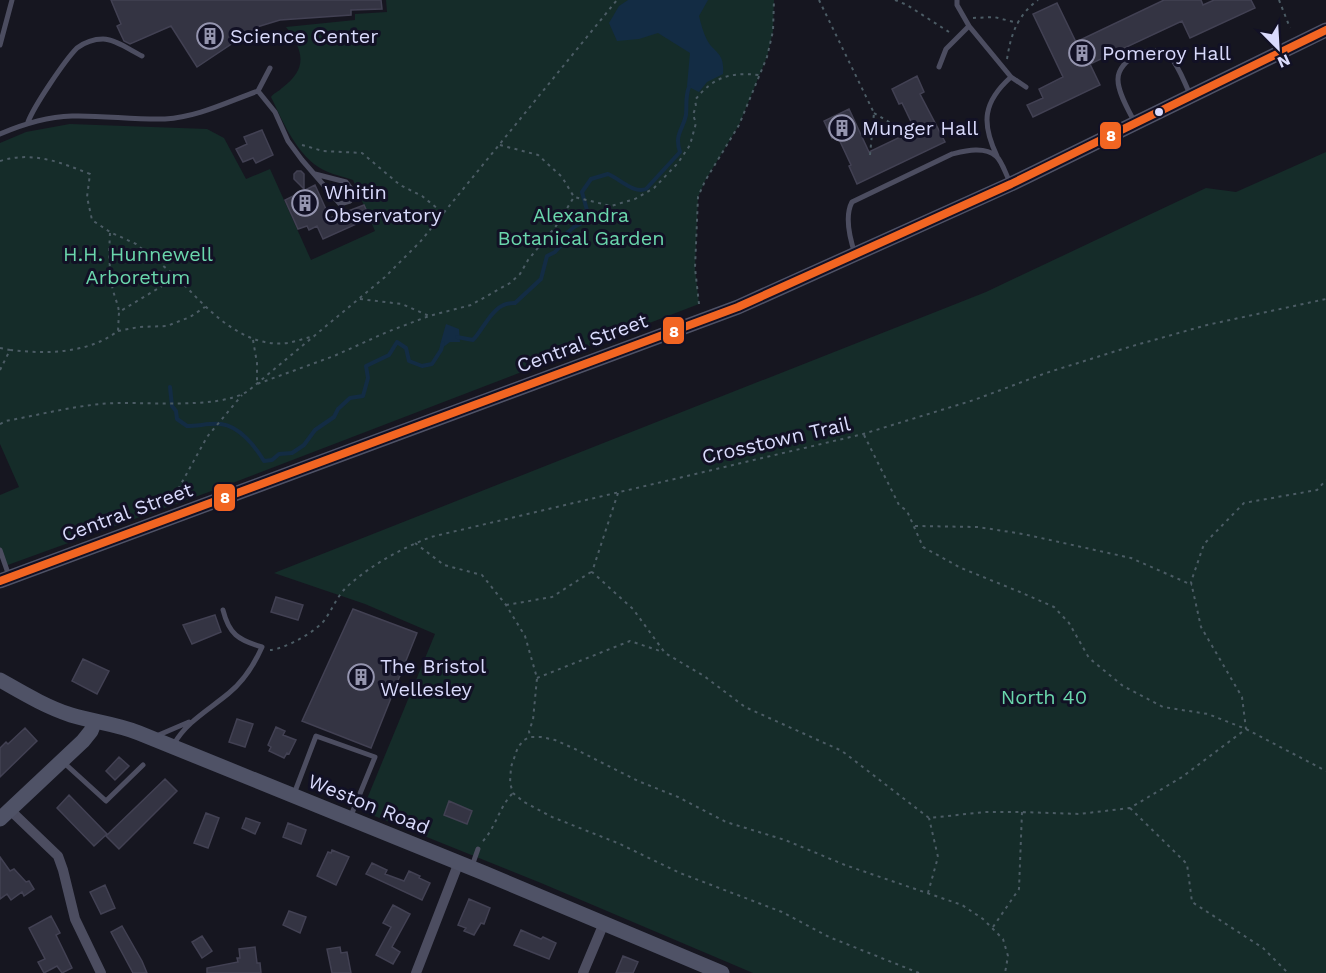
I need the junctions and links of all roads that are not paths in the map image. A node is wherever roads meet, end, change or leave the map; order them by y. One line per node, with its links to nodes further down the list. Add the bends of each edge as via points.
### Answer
1 (12, 0): 5 (lane)
2 (957, 0): 3 (lane)
3 (969, 26): 7 (lane, via 946,49); 9 (lane)
4 (1326, 30): 12 (main road, Central Street)
5 (0, 45)
6 (142, 56): 13 (lane, via 106,39 90,40 77,49)
7 (939, 67)
8 (270, 68): 11 (lane)
9 (1011, 77): 10 (lane); 16 (lane, via 993,97 987,112 988,138)
10 (1026, 87)
11 (258, 91): 13 (lane, via 188,116 71,116); 17 (lane, via 275,112 288,141)
12 (1191, 97): 14 (main road, Central Street); 14 (lane, via 1170,56 1158,49 1145,51 1124,63 1118,73 1117,82)
13 (28, 122): 15 (lane)
14 (1136, 124): 18 (main road, Central Street)
15 (0, 134)
16 (997, 156): 18 (lane); 19 (lane, via 976,150 952,154 852,202 850,234)
17 (315, 174): 17 (lane, via 340,204 350,201 353,191 346,182)
18 (1011, 184): 19 (main road, Central Street)
19 (856, 255): 21 (main road, Central Street, via 676,331)
20 (0, 550): 21 (lane)
21 (5, 579)
22 (223, 610): 24 (lane, via 237,637 262,647 238,684)
23 (1, 680): 25 (main road, Weston Road, via 51,708)
24 (194, 720): 26 (lane); 27 (lane)
25 (95, 721): 26 (main road, Weston Road); 28 (main road, via 89,734)
26 (151, 738): 27 (main road, Weston Road)
27 (172, 747): 30 (main road, Weston Road)
28 (62, 761): 29 (lane, via 106,801); 31 (main road)
29 (143, 765)
30 (293, 795): 32 (main road, Weston Road); 32 (lane, via 316,736 375,757)
31 (5, 814): 36 (street, via 57,856 75,919)
32 (350, 819): 34 (main road, Weston Road)
33 (478, 849): 34 (lane)
34 (465, 865): 35 (main road, Weston Road); 37 (street)
35 (604, 923): 38 (street); 39 (main road, Weston Road)
36 (101, 973)
37 (416, 973)
38 (583, 973)
39 (722, 973)

